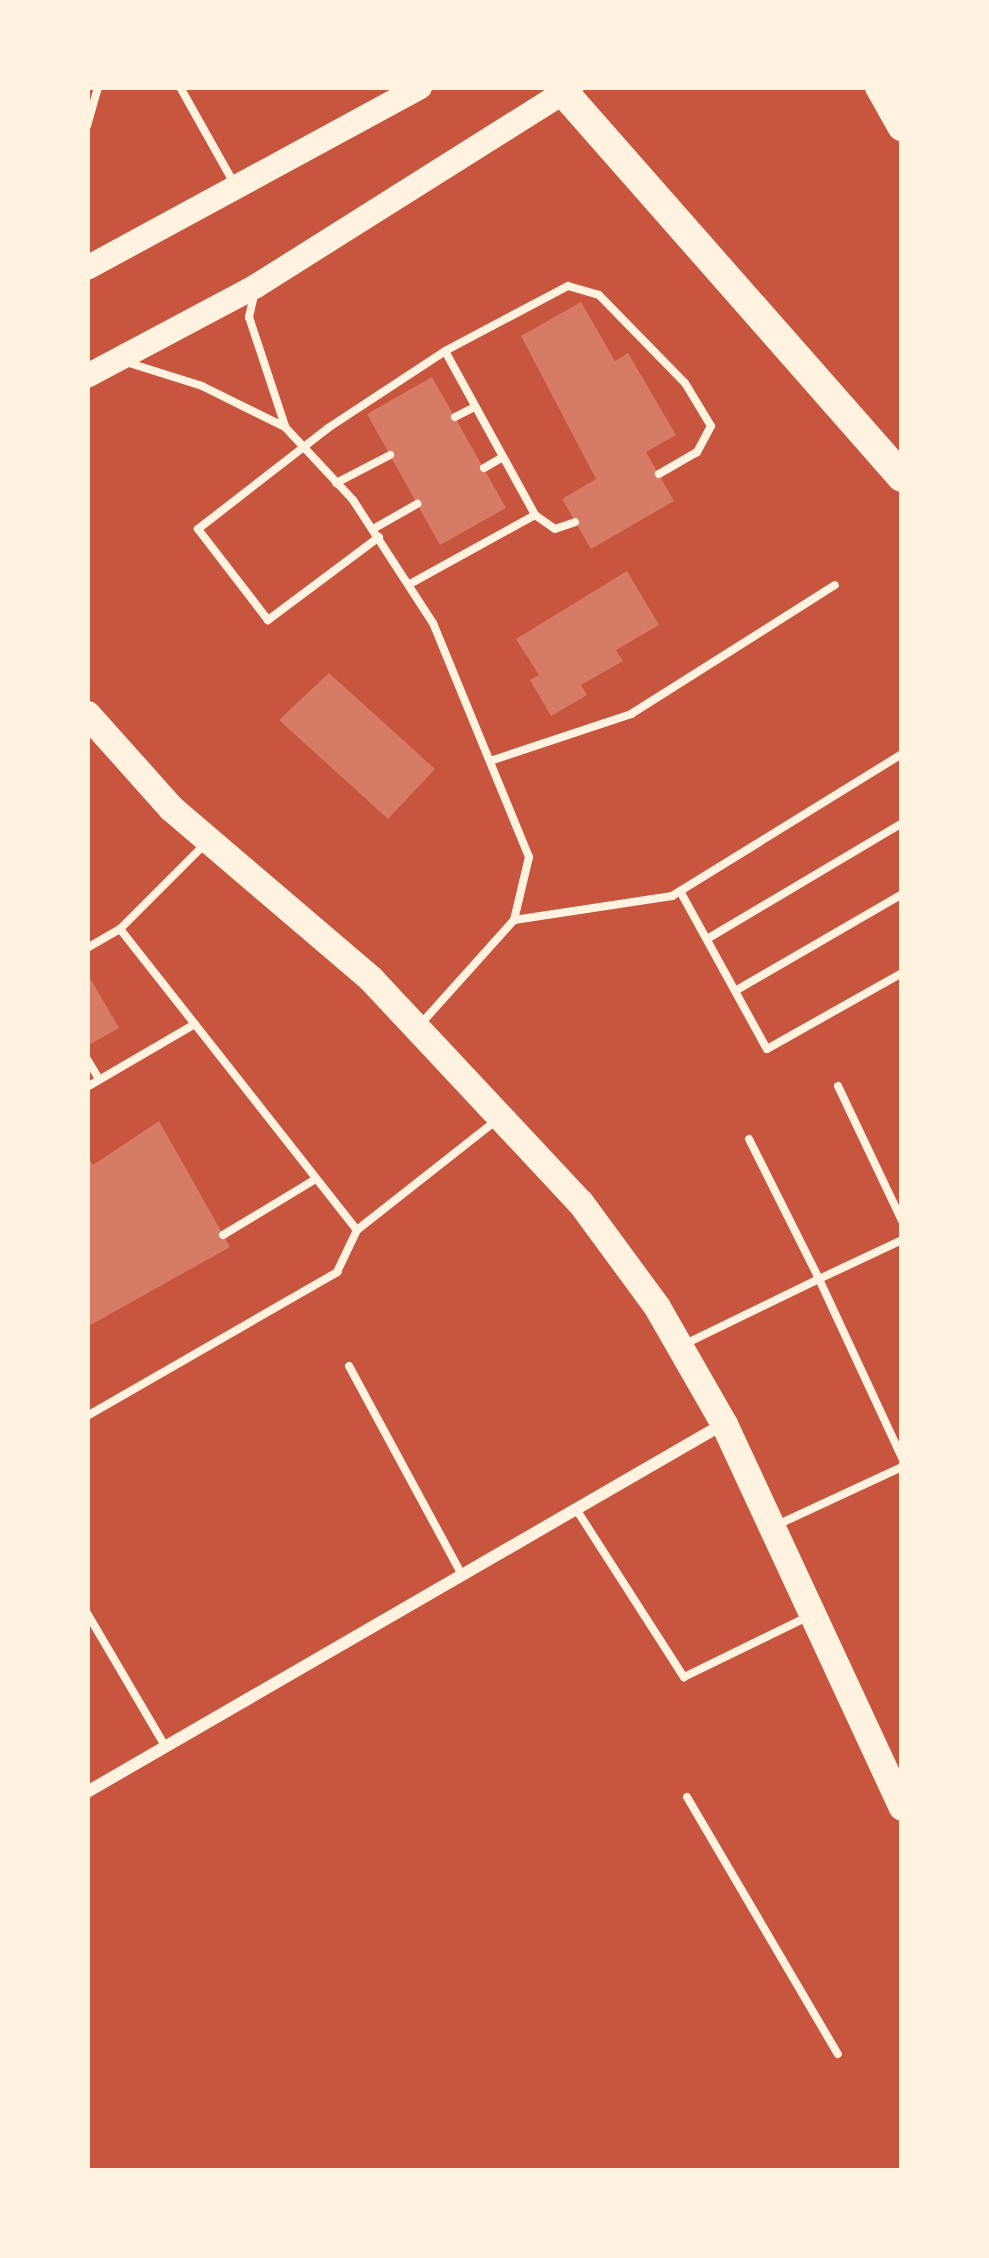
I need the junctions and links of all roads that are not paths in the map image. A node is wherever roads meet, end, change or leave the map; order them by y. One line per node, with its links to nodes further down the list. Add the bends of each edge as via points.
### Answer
1 (98, 87): 6 (lane)
2 (179, 87): 8 (lane)
3 (420, 87): 8 (main road)
4 (880, 87): 7 (highway)
5 (565, 89): 10 (main road); 22 (highway)
6 (87, 126)
7 (902, 126)
8 (237, 189): 9 (main road)
9 (87, 268)
10 (256, 286): 12 (main road); 16 (lane, via 249,317)
11 (445, 351): 14 (lane); 17 (lane); 21 (lane, via 568,286 599,295 685,383 711,426 697,452)
12 (119, 359): 13 (main road); 16 (lane, via 202,386)
13 (87, 376)
14 (475, 406): 15 (lane); 19 (lane)
15 (455, 418)
16 (285, 427): 17 (lane)
17 (304, 448): 23 (lane); 27 (lane, via 198,529 268,620)
18 (390, 455): 23 (lane)
19 (503, 457): 20 (lane); 25 (lane)
20 (484, 468)
21 (658, 474)
22 (902, 477)
23 (336, 483): 27 (lane)
24 (417, 504): 27 (lane)
25 (535, 515): 26 (lane, via 555,529); 28 (lane)
26 (575, 522)
27 (376, 533): 28 (lane)
28 (410, 584): 32 (lane)
29 (835, 585): 32 (lane, via 631,714)
30 (87, 714): 34 (main road)
31 (902, 754): 35 (lane)
32 (490, 761): 37 (lane, via 529,857)
33 (902, 823): 39 (lane)
34 (209, 840): 38 (lane); 44 (main road)
35 (680, 891): 37 (lane, via 650,903); 39 (lane)
36 (902, 894): 42 (lane)
37 (514, 920): 44 (lane)
38 (120, 929): 40 (lane); 43 (lane)
39 (707, 939): 42 (lane)
40 (87, 948)
41 (902, 973): 42 (lane, via 767,1049)
42 (735, 991)
43 (195, 1024): 46 (lane); 51 (lane)
44 (417, 1028): 49 (main road)
45 (87, 1059): 46 (lane)
46 (99, 1079): 48 (lane)
47 (838, 1086): 52 (lane)
48 (87, 1087)
49 (502, 1115): 53 (lane); 57 (main road, via 580,1202)
50 (749, 1138): 56 (lane)
51 (316, 1179): 53 (lane); 54 (lane)
52 (902, 1221)
53 (357, 1230): 59 (lane, via 337,1272)
54 (223, 1234)
55 (902, 1240): 56 (lane)
56 (819, 1279): 57 (lane); 61 (lane)
57 (680, 1347): 60 (main road)
58 (350, 1366): 64 (lane)
59 (87, 1416)
60 (724, 1424): 62 (street); 63 (main road)
61 (902, 1462): 63 (lane)
62 (575, 1509): 64 (street); 66 (lane, via 684,1677)
63 (770, 1528): 66 (main road)
64 (462, 1575): 67 (street)
65 (87, 1613): 67 (lane)
66 (809, 1616): 70 (main road)
67 (165, 1746): 68 (street)
68 (87, 1792)
69 (687, 1797): 71 (lane)
70 (902, 1807)
71 (838, 2054)

